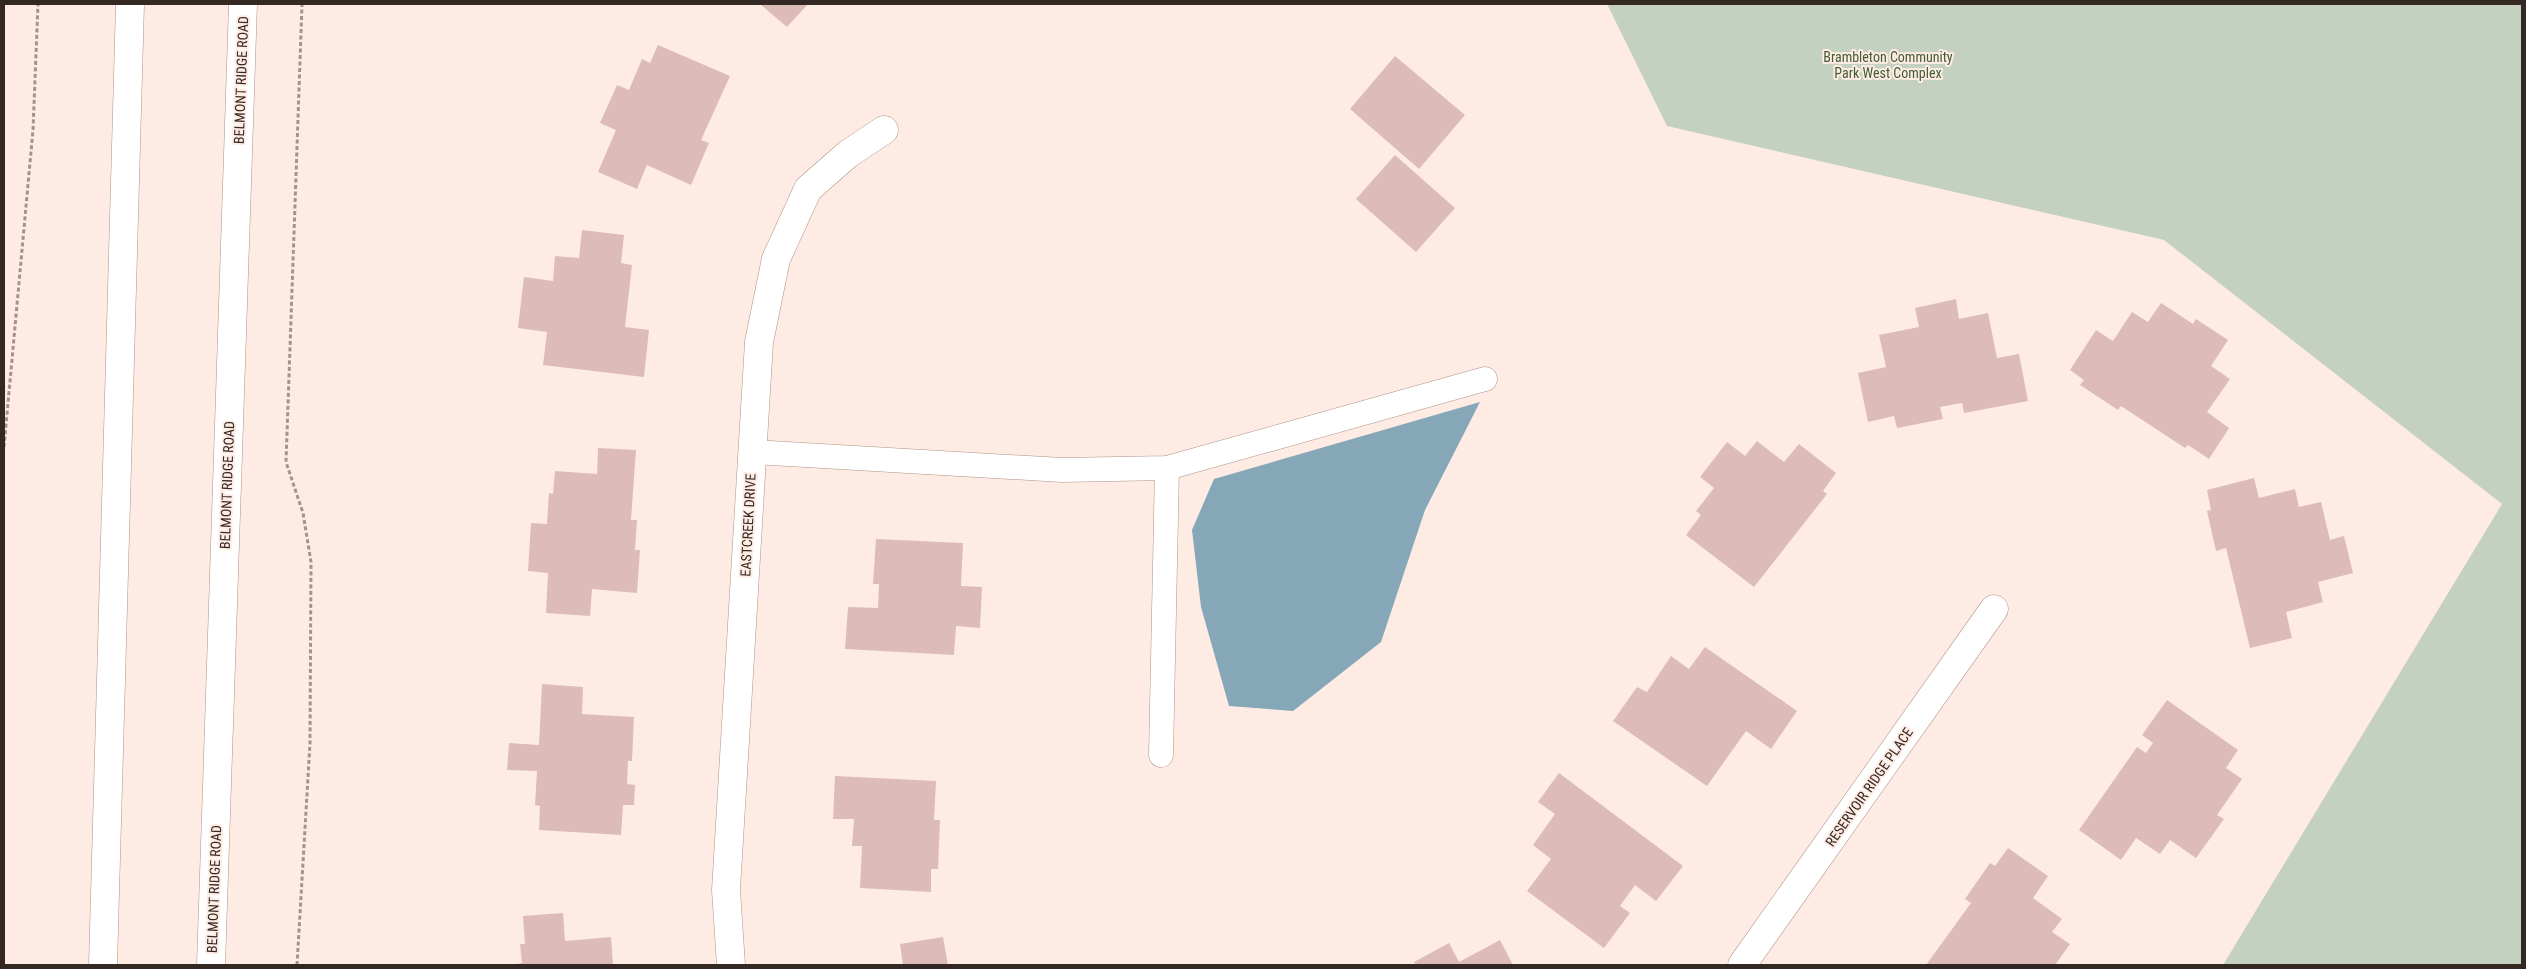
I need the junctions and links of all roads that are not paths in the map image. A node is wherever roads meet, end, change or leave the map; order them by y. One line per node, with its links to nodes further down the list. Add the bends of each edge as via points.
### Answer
1 (130, 4): 9 (main road)
2 (243, 4): 10 (main road, BELMONT RIDGE ROAD)
3 (884, 130): 5 (main road, EASTCREEK DRIVE, via 848,154 808,189 776,259 759,342)
4 (1486, 378): 6 (lane)
5 (752, 452): 6 (lane, via 1062,470); 11 (main road, EASTCREEK DRIVE, via 726,890)
6 (1167, 468): 8 (lane)
7 (1994, 608): 12 (main road, RESERVOIR RIDGE PLACE)
8 (1161, 755)
9 (103, 965)
10 (211, 965)
11 (730, 965)
12 (1742, 965)

